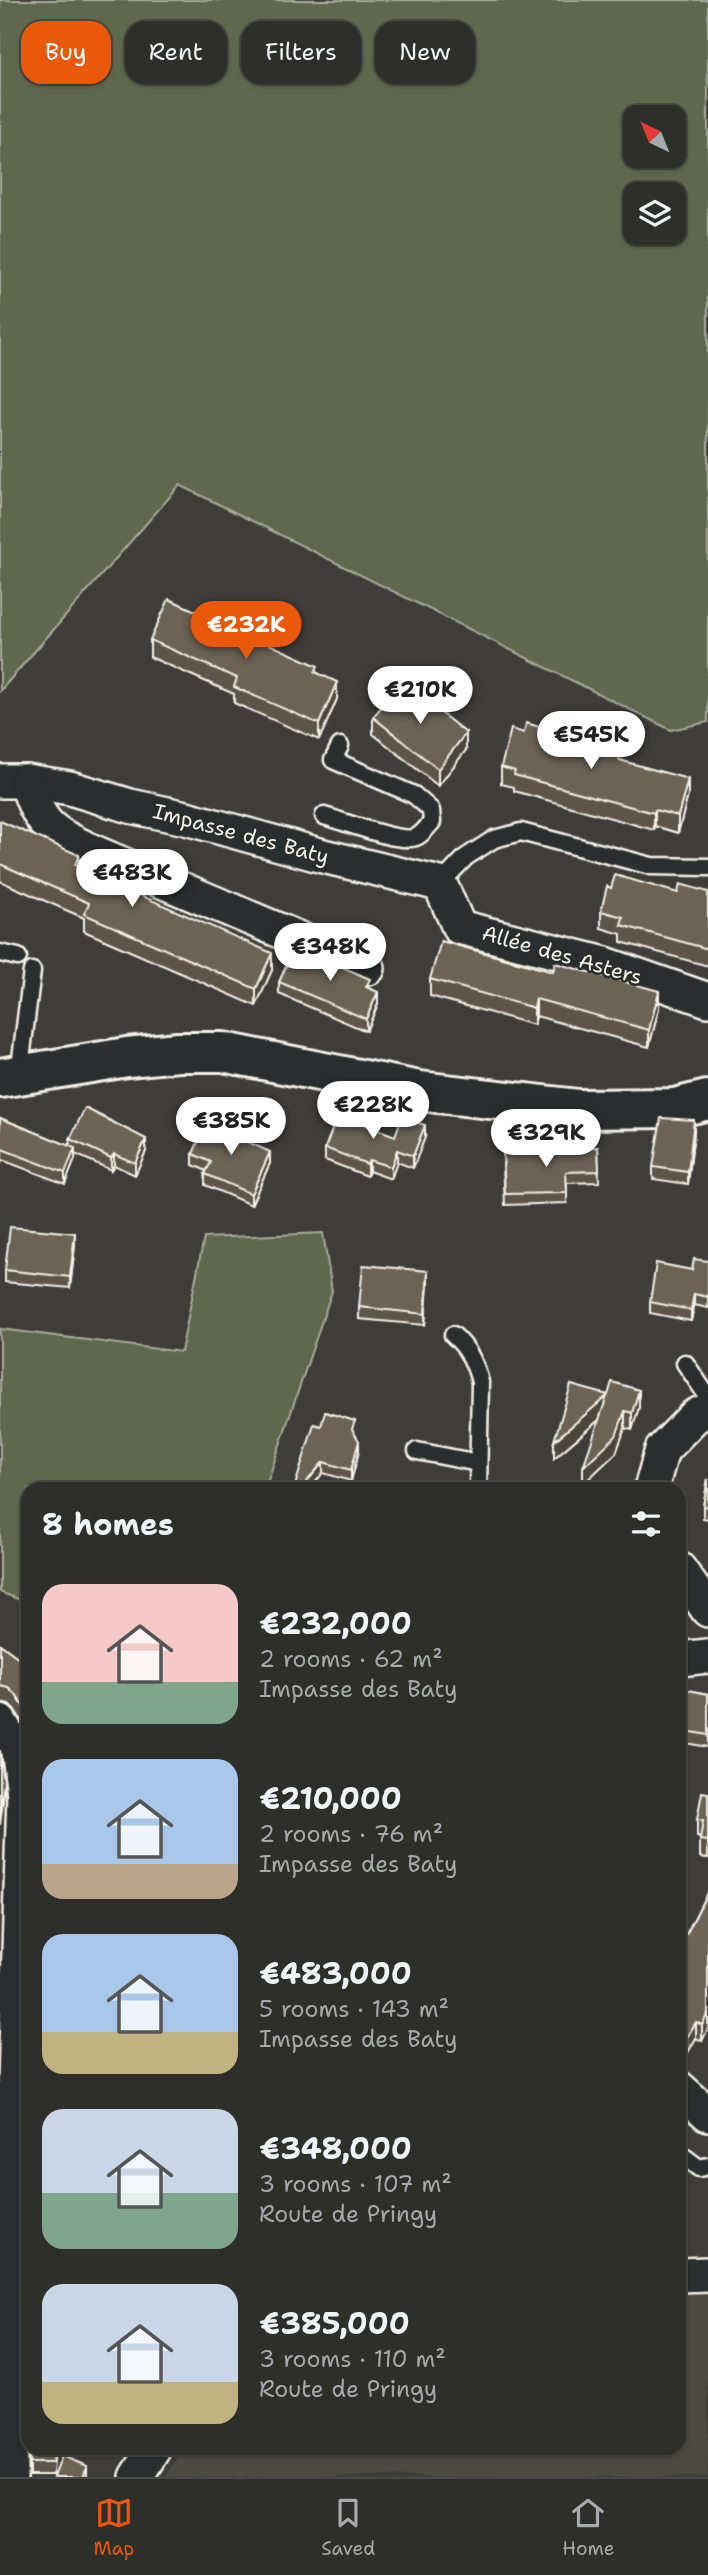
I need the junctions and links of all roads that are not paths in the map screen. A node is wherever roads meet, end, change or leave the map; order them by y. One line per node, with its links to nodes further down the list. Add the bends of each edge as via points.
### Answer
1 (340, 746): 3 (lane, via 333,760 414,795 431,810 432,822 414,838)
2 (13, 781): 5 (street, Impasse des Baty, via 70,788); 8 (street, via 52,832)
3 (324, 816)
4 (708, 867): 5 (lane, via 651,866 521,832 494,839 466,857)
5 (440, 884): 10 (street, Allée des Asters, via 459,927 606,964)
6 (0, 953): 7 (lane)
7 (18, 957)
8 (368, 968)
9 (32, 971): 11 (lane, via 21,1059)
10 (708, 1000)
11 (14, 1075): 12 (street, via 127,1057 223,1052 419,1091 578,1109 675,1108)
12 (708, 1100)
13 (453, 1335): 18 (lane, via 470,1354 480,1382)
14 (685, 1363): 15 (lane)
15 (708, 1397)
16 (708, 1410): 20 (street, via 695,1416 662,1450)
17 (417, 1451): 18 (lane)
18 (478, 1464): 19 (lane)
19 (478, 1482)
20 (653, 1482)
21 (686, 1579): 22 (street)
22 (708, 1610)
23 (708, 1656): 24 (street)
24 (686, 1658)
25 (0, 1722): 26 (street)
26 (21, 1765)
27 (21, 1859): 28 (street)
28 (9, 2019): 36 (street)
29 (686, 2095): 30 (street)
30 (708, 2115)
31 (686, 2158): 32 (lane, via 699,2168)
32 (708, 2166)
33 (708, 2274): 34 (street)
34 (686, 2275)
35 (151, 2455): 37 (street)
36 (10, 2477)
37 (137, 2477)

